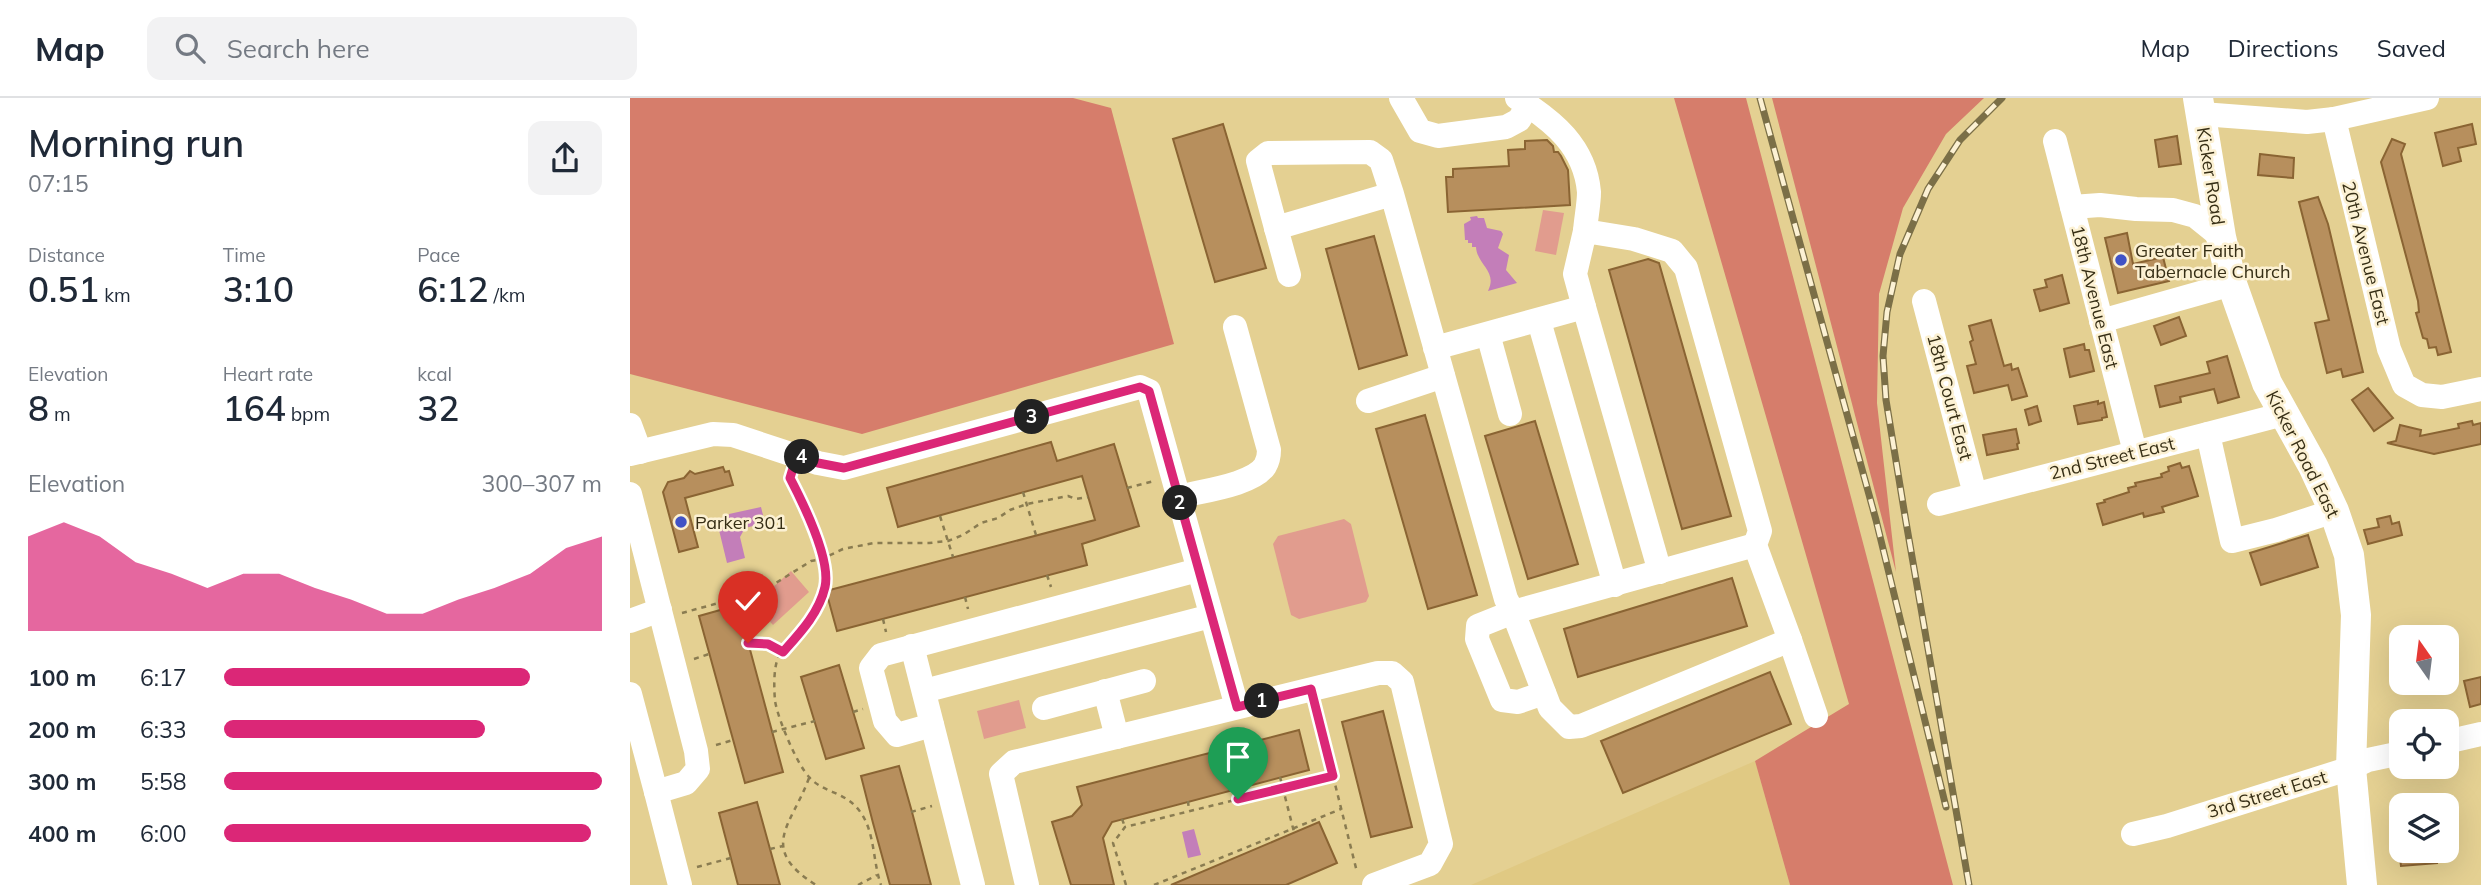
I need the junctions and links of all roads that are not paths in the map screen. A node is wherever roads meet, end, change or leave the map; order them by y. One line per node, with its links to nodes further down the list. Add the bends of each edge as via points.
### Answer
1 (1401, 98): 3 (street, via 1420,131 1438,136 1506,127 1519,120)
2 (2427, 98): 5 (street)
3 (1523, 102): 10 (street, via 1567,137 1584,163 1589,194)
4 (2200, 106): 5 (street, via 2287,121); 11 (main road, Kicker Road)
5 (2334, 119): 22 (street, 20th Avenue East, via 2389,349 2404,385 2422,395 2442,397)
6 (2055, 141): 8 (street, 18th Avenue East)
7 (1392, 194): 9 (street); 9 (street, via 1381,160 1370,152 1268,153 1258,161); 20 (street)
8 (2072, 206): 11 (street, via 2173,210 2195,216); 17 (street, 18th Avenue East)
9 (1276, 228): 12 (street)
10 (1585, 231): 15 (street, via 1575,274); 35 (street, via 1672,251 1686,268 1760,531)
11 (2221, 237): 13 (main road, Kicker Road East)
12 (1289, 275)
13 (2232, 285): 17 (street); 25 (main road, Kicker Road East, via 2267,383)
14 (1924, 301): 32 (street, 18th Court East)
15 (1584, 307): 16 (street); 37 (street)
16 (1539, 321): 19 (street); 38 (street)
17 (2101, 321): 28 (street, 18th Avenue East)
18 (1235, 327): 30 (street, via 1269,450 1267,464 1247,480)
19 (1488, 334): 20 (street); 24 (street)
20 (1436, 348): 21 (street)
21 (1443, 376): 23 (street); 39 (street)
22 (2481, 389)
23 (1368, 401)
24 (1510, 414)
25 (2284, 414): 27 (street, 2nd Street East); 34 (main road, Kicker Road East)
26 (630, 425): 29 (street)
27 (2208, 434): 28 (street, 2nd Street East); 34 (street, via 2232,541)
28 (2135, 452): 32 (street, 2nd Street East)
29 (635, 453): 30 (street, via 713,434 733,435 844,468 1140,387 1149,391)
30 (1176, 486): 36 (street)
31 (630, 494): 40 (street)
32 (1975, 494): 33 (street, 2nd Street East)
33 (1939, 503)
34 (2334, 512): 58 (main road, Kicker Road East, via 2349,555 2356,615)
35 (1755, 545): 37 (street); 43 (street)
36 (1198, 570): 41 (street); 44 (street)
37 (1660, 572): 38 (street)
38 (1615, 585): 39 (street)
39 (1513, 612): 48 (street); 48 (street, via 1478,626 1477,639 1502,700 1518,702)
40 (661, 614): 42 (street); 59 (street, via 698,769 686,783)
41 (1211, 616): 46 (street); 50 (street)
42 (630, 621)
43 (1790, 639): 48 (street, via 1581,726 1569,727 1550,708); 52 (street)
44 (912, 646): 46 (street); 53 (street, via 881,655 871,668 880,704 885,721 897,735)
45 (1144, 681): 47 (street)
46 (924, 691): 53 (street)
47 (1105, 691): 51 (street); 55 (street)
48 (1544, 693)
49 (630, 694): 59 (street)
50 (1237, 707): 55 (street); 62 (street, via 1378,673 1392,673 1402,682 1441,844 1430,863)
51 (1044, 708)
52 (1816, 716)
53 (932, 725): 63 (street)
54 (2481, 734): 56 (street)
55 (1117, 737): 64 (street, via 1014,762 1001,774)
56 (2459, 739)
57 (2389, 756): 58 (street, 3rd Street East)
58 (2351, 768): 60 (street, 3rd Street East); 65 (main road, Kicker Road East)
59 (656, 792): 61 (street)
60 (2133, 834)
61 (678, 879)
62 (1366, 879)
63 (974, 885)
64 (1027, 885)
65 (2362, 885)

